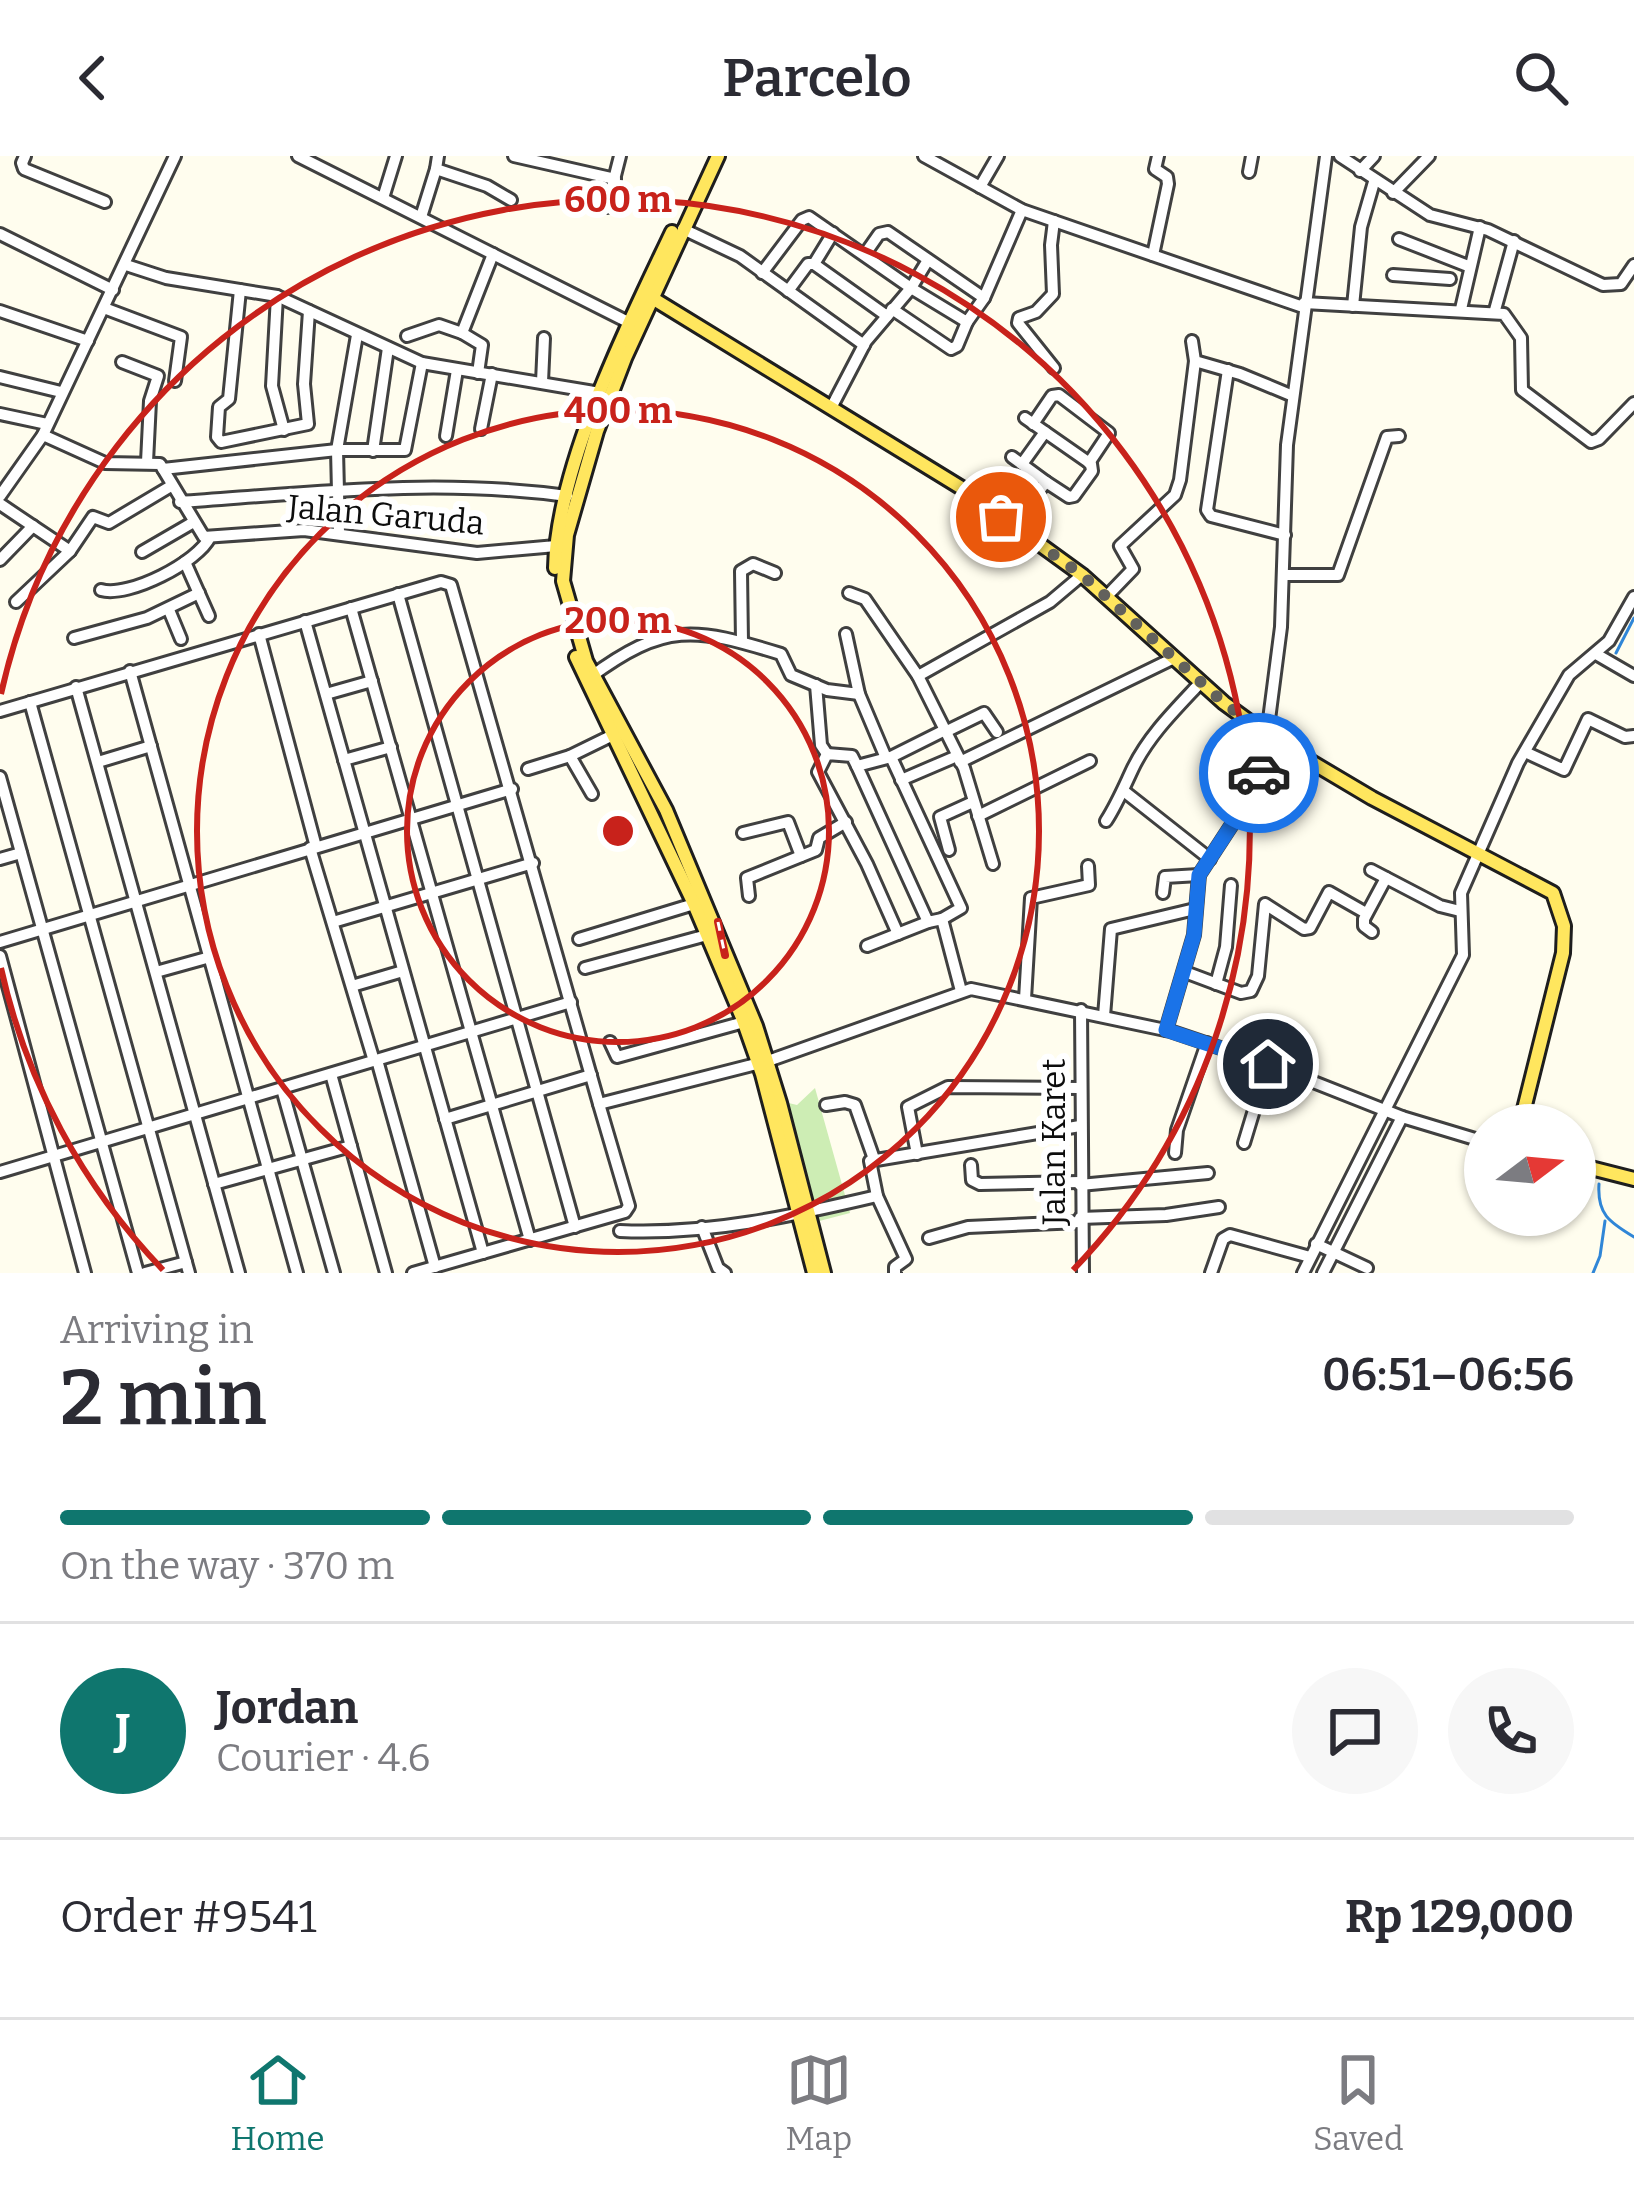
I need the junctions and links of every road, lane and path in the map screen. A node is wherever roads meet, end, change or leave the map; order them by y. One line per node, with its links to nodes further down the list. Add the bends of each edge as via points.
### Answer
1 (26, 156): 25 (street, via 24,169)
2 (176, 156): 43 (street)
3 (298, 156): 23 (street)
4 (396, 156): 23 (street)
5 (514, 156): 19 (street)
6 (620, 156): 19 (street)
7 (714, 156): 31 (main road); 55 (main road)
8 (924, 156): 21 (street)
9 (998, 156): 21 (street)
10 (1158, 156): 39 (street, via 1155,169 1168,184)
11 (1252, 156): 18 (street)
12 (1326, 156): 57 (street)
13 (1340, 156): 17 (street)
14 (1374, 156): 17 (street)
15 (1430, 156): 22 (street)
16 (437, 162): 24 (street); 28 (street)
17 (1360, 171): 20 (street)
18 (1249, 172)
19 (615, 179): 26 (street)
20 (1374, 182): 22 (street); 58 (street)
21 (980, 187): 27 (street)
22 (1393, 193): 30 (street, via 1439,219)
23 (383, 198): 28 (street)
24 (512, 200)
25 (106, 202)
26 (607, 207)
27 (1022, 210): 29 (street); 56 (street)
28 (421, 217): 37 (street)
29 (1054, 221): 39 (street); 79 (street, via 1053,294 1018,323)
30 (1480, 227): 35 (street); 45 (street)
31 (682, 229): 46 (street); 55 (main road)
32 (833, 232): 38 (street); 42 (street); 46 (street, via 806,218)
33 (0, 234): 51 (street)
34 (1399, 239): 36 (street)
35 (1514, 241): 44 (street, via 1603,285 1621,284); 62 (street)
36 (1414, 245): 41 (street); 48 (street)
37 (493, 254): 67 (street); 68 (street)
38 (865, 254): 40 (street, via 888,232); 50 (street)
39 (1153, 255): 57 (street)
40 (928, 260): 50 (street); 56 (street)
41 (1452, 262): 45 (street); 49 (street)
42 (814, 264): 53 (street); 65 (street)
43 (126, 265): 51 (street); 52 (street)
44 (1634, 265)
45 (1468, 266): 61 (street)
46 (762, 273): 53 (street)
47 (1393, 275): 48 (street)
48 (1410, 276): 49 (street)
49 (1450, 278): 60 (street)
50 (911, 288): 65 (street); 66 (street)
51 (113, 290): 59 (street)
52 (240, 290): 54 (street); 95 (street, via 230,400 220,404 217,437 232,442)
53 (788, 291): 74 (street)
54 (277, 296): 64 (street); 95 (street, via 272,386)
55 (648, 296): 67 (main road); 90 (main road)
56 (984, 298): 66 (street)
57 (1304, 305): 58 (street); 88 (street)
58 (1353, 306): 60 (street)
59 (104, 308): 72 (street); 84 (street, via 182,338)
60 (1447, 308): 61 (street)
61 (1461, 309): 62 (street)
62 (1495, 310): 89 (street, via 1521,338 1522,390 1588,441)
63 (0, 311): 72 (street)
64 (308, 311): 69 (street); 92 (street)
65 (890, 312): 66 (street, via 951,349); 74 (street)
66 (967, 322)
67 (634, 325): 87 (main road); 146 (main road, via 562,564)
68 (462, 333): 70 (street, via 439,326); 82 (street, via 482,345)
69 (357, 335): 75 (street); 99 (street)
70 (407, 336)
71 (544, 338): 85 (street)
72 (88, 341): 86 (street)
73 (1192, 341): 76 (street)
74 (864, 345): 90 (street)
75 (388, 348): 78 (street); 100 (street)
76 (1195, 361): 81 (street); 129 (street, via 1175,495 1120,545 1133,569)
77 (122, 362): 102 (street, via 158,376)
78 (422, 363): 80 (street); 100 (street, via 406,448)
79 (1054, 368)
80 (458, 370): 82 (street); 97 (street)
81 (1228, 370): 88 (street); 115 (street, via 1207,510)
82 (485, 373): 85 (street); 94 (street)
83 (0, 377): 86 (street)
84 (175, 381)
85 (542, 382): 87 (street)
86 (62, 392): 93 (street)
87 (600, 393): 108 (main road)
88 (1293, 396): 115 (street)
89 (1634, 403)
90 (831, 408): 112 (main road)
91 (0, 414): 93 (street)
92 (308, 424): 95 (street); 101 (street)
93 (45, 429): 102 (street, via 105,463); 109 (street)
94 (481, 429)
95 (284, 430)
96 (1045, 432): 103 (street); 103 (street, via 1029,421 1059,395 1109,433); 105 (street, via 1017,460)
97 (446, 436)
98 (1399, 436): 124 (street, via 1387,437 1338,575)
99 (337, 450): 100 (street); 101 (street); 107 (street)
100 (374, 451)
101 (307, 453): 104 (street)
102 (147, 462): 104 (street)
103 (1089, 463): 105 (street, via 1092,471 1074,496)
104 (164, 469): 106 (street)
105 (1046, 482): 112 (street)
106 (172, 486): 110 (street); 118 (street, via 110,523 93,517)
107 (340, 492): 108 (street, via 477,487); 110 (street); 114 (street)
108 (567, 496): 117 (main road)
109 (0, 500): 113 (street)
110 (180, 502): 111 (street)
111 (192, 523): 116 (street); 119 (street)
112 (1013, 525): 123 (main road)
113 (33, 526): 118 (street); 120 (street)
114 (339, 533): 116 (street, Jalan Garuda); 117 (street, Jalan Garuda, via 458,552)
115 (1285, 535): 124 (street)
116 (210, 537): 121 (street)
117 (556, 546): 146 (main road, via 556,588)
118 (70, 551): 131 (street)
119 (142, 551)
120 (0, 560)
121 (185, 562): 125 (street, via 140,586); 126 (street)
122 (775, 573): 140 (street, via 753,564 741,571)
123 (1082, 575): 129 (main road); 144 (street, via 1050,602)
124 (1283, 575): 159 (street)
125 (101, 590)
126 (199, 593): 133 (street); 134 (street)
127 (849, 593): 144 (street, via 865,599)
128 (398, 594): 132 (street); 174 (street, via 441,582 453,588); 178 (street)
129 (1108, 596): 142 (main road)
130 (1634, 598): 141 (street)
131 (16, 602)
132 (351, 608): 135 (street); 147 (street)
133 (169, 610): 138 (street); 139 (street)
134 (209, 616)
135 (305, 621): 136 (street); 151 (street)
136 (259, 634): 143 (street); 185 (street)
137 (846, 634): 152 (street)
138 (74, 638)
139 (181, 639)
140 (742, 642): 146 (street, via 670,634); 149 (street, via 781,654 789,674)
141 (1596, 654): 145 (street); 162 (street, via 1569,675)
142 (1174, 658): 148 (main road); 166 (street)
143 (130, 670): 150 (street); 160 (street)
144 (918, 676): 155 (street)
145 (1634, 676)
146 (590, 677): 157 (main road); 242 (main road, via 666,810)
147 (372, 681): 151 (street); 161 (street)
148 (1201, 682): 159 (main road); 175 (street, via 1160,727)
149 (816, 685): 152 (street); 163 (street)
150 (76, 687): 153 (street); 169 (street)
151 (326, 694): 167 (street)
152 (859, 694): 165 (street)
153 (30, 702): 154 (street); 209 (street)
154 (0, 710)
155 (945, 731): 156 (street, via 986,713); 165 (street); 166 (street)
156 (997, 732)
157 (616, 734): 164 (street); 205 (main road)
158 (1634, 736): 162 (street, via 1588,719 1564,770)
159 (1271, 738): 188 (main road); 191 (street)
160 (151, 746): 169 (street); 199 (street)
161 (391, 747): 167 (street); 180 (street)
162 (1525, 752): 188 (street)
163 (827, 754): 170 (street, via 852,756); 182 (street, via 818,772)
164 (569, 756): 171 (street); 176 (street)
165 (889, 757): 170 (street); 173 (street)
166 (959, 759): 173 (street); 177 (street)
167 (344, 760): 184 (street)
168 (1090, 761): 179 (street)
169 (98, 762): 204 (street)
170 (857, 766): 213 (street)
171 (528, 769)
172 (0, 777): 187 (street)
173 (901, 779): 211 (street, via 961,908)
174 (512, 789): 178 (street); 192 (street)
175 (1124, 792): 181 (street); 191 (street)
176 (592, 794)
177 (974, 802): 179 (street); 186 (street, via 940,818)
178 (459, 806): 180 (street); 197 (street)
179 (978, 816): 193 (street)
180 (411, 820): 184 (street); 201 (street)
181 (1106, 821)
182 (846, 822): 189 (street); 216 (street)
183 (743, 832): 189 (street, via 788,822)
184 (365, 833): 185 (street); 206 (street)
185 (313, 848): 199 (street); 212 (street)
186 (950, 850)
187 (21, 853): 190 (street); 214 (street)
188 (1481, 853): 208 (street); 251 (main road, via 1552,893 1564,926)
189 (801, 856): 203 (street, via 747,878)
190 (0, 859)
191 (1210, 859): 196 (street)
192 (532, 862): 197 (street); 231 (street)
193 (993, 864)
194 (1088, 866): 230 (street, via 1090,885 1031,898)
195 (1371, 870): 198 (street)
196 (1199, 875): 202 (street, via 1166,877); 207 (street)
197 (479, 878): 201 (street); 234 (street)
198 (1386, 878): 208 (street); 210 (street)
199 (190, 885): 204 (street); 222 (street)
200 (1231, 885): 227 (street)
201 (432, 892): 206 (street); 237 (street)
202 (1163, 893)
203 (749, 896)
204 (137, 900): 209 (street); 226 (street)
205 (694, 904): 217 (main road); 218 (street)
206 (386, 907): 212 (street); 224 (street)
207 (1195, 909): 225 (street); 233 (street, via 1111,930)
208 (1460, 911): 254 (street, via 1462,956)
209 (89, 914): 214 (street); 259 (street)
210 (1366, 914): 215 (street); 227 (street, via 1328,893 1304,929 1265,904 1255,988)
211 (942, 920): 213 (street); 229 (street)
212 (333, 922): 228 (street)
213 (928, 922): 216 (street)
214 (42, 928): 219 (street); 261 (street)
215 (1372, 932)
216 (898, 934): 220 (street)
217 (707, 935): 223 (street); 235 (main road)
218 (579, 939)
219 (0, 942)
220 (867, 946)
221 (0, 956): 266 (street)
222 (210, 957): 226 (street); 249 (street)
223 (585, 968)
224 (404, 971): 228 (street); 240 (street)
225 (1185, 972): 227 (street); 236 (street)
226 (157, 973): 255 (street)
227 (1216, 983)
228 (352, 986): 241 (street)
229 (961, 991): 230 (street); 242 (street)
230 (1025, 999): 232 (street)
231 (571, 1002): 234 (street); 245 (street)
232 (1081, 1010): 233 (street); 246 (street, Jalan Karet)
233 (1104, 1016): 236 (street)
234 (518, 1018): 237 (street); 248 (street)
235 (744, 1022): 238 (street, via 617,1057); 242 (main road)
236 (1166, 1030): 239 (street)
237 (471, 1032): 240 (street); 252 (street)
238 (610, 1042)
239 (1207, 1043): 243 (street); 264 (street)
240 (424, 1046): 241 (street); 257 (street)
241 (376, 1060): 244 (street); 289 (street)
242 (763, 1062): 250 (street); 279 (main road)
243 (1268, 1064): 254 (street); 262 (street)
244 (331, 1074): 247 (street); 263 (street)
245 (591, 1075): 248 (street); 250 (street)
246 (1080, 1088): 258 (street, Jalan Karet); 265 (street, via 941,1089 907,1109)
247 (281, 1089): 249 (street); 268 (street)
248 (538, 1090): 252 (street); 281 (street)
249 (247, 1099): 255 (street); 270 (street)
250 (599, 1104): 281 (street, via 629,1208)
251 (1525, 1104)
252 (491, 1105): 257 (street); 285 (street)
253 (826, 1105): 267 (street, via 855,1106)
254 (1383, 1110): 256 (street); 286 (street)
255 (195, 1115): 259 (street); 275 (street)
256 (1402, 1117): 260 (street); 288 (street)
257 (445, 1119): 287 (street)
258 (1080, 1126): 265 (street); 276 (street, Jalan Karet)
259 (147, 1130): 261 (street); 290 (street)
260 (1464, 1136)
261 (101, 1142): 266 (street); 294 (street)
262 (1244, 1143)
263 (351, 1145): 268 (street); 298 (street)
264 (1175, 1153)
265 (917, 1154): 267 (street)
266 (53, 1156): 272 (street); 293 (street)
267 (874, 1159): 277 (street, via 868,1167)
268 (302, 1160): 270 (street); 297 (street)
269 (971, 1165): 276 (street, via 980,1184)
270 (267, 1168): 275 (street); 296 (street)
271 (1596, 1169): 274 (main road)
272 (0, 1172)
273 (1208, 1173): 276 (street)
274 (1634, 1179)
275 (214, 1184): 295 (street)
276 (1080, 1184): 280 (street, Jalan Karet)
277 (877, 1196): 279 (street); 303 (street, via 906,1258)
278 (1220, 1207): 280 (street)
279 (803, 1214): 282 (street); 301 (main road); 302 (main road)
280 (1080, 1220): 284 (street, via 968,1227); 304 (street, Jalan Karet)
281 (575, 1227): 285 (street)
282 (702, 1227): 283 (street); 300 (street)
283 (620, 1231)
284 (929, 1238)
285 (530, 1240): 287 (street)
286 (1316, 1244): 288 (street); 291 (street)
287 (483, 1253): 289 (street)
288 (1334, 1253): 292 (street); 306 (street)
289 (435, 1267): 299 (street)
290 (187, 1268): 294 (street)
291 (1308, 1268): 305 (street, via 1230,1235)
292 (1367, 1268)
293 (85, 1273)
294 (141, 1273)
295 (239, 1273)
296 (297, 1273)
297 (334, 1273)
298 (386, 1273)
299 (413, 1273)
300 (724, 1273)
301 (814, 1273)
302 (824, 1273)
303 (895, 1273)
304 (1086, 1273)
305 (1211, 1273)
306 (1323, 1273)

